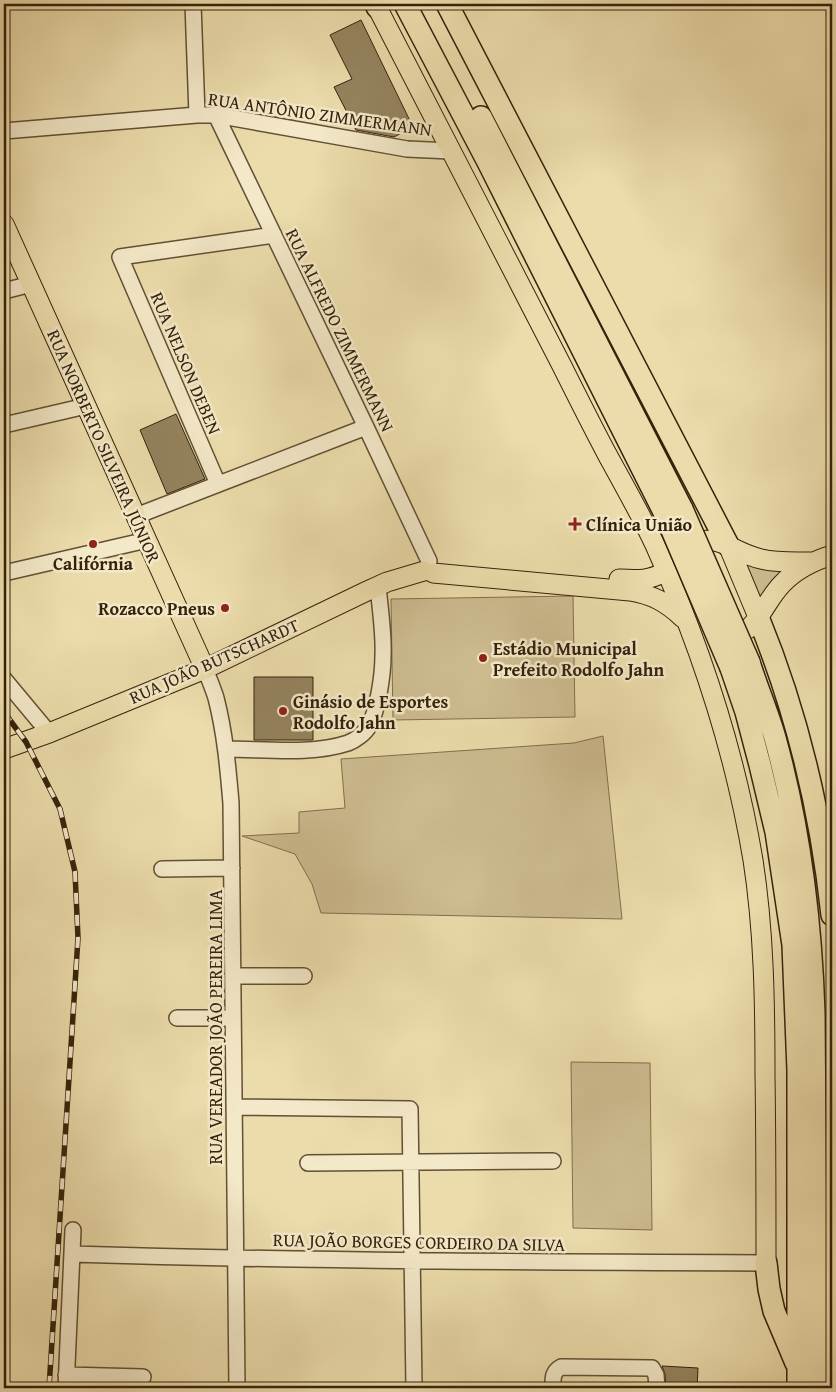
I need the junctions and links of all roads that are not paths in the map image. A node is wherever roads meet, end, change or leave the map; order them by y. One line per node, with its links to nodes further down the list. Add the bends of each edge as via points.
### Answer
1 (193, 4): 6 (street)
2 (405, 4): 18 (highway)
3 (421, 4): 18 (highway, via 501,156)
4 (446, 4): 20 (highway)
5 (376, 5): 9 (main road)
6 (197, 115): 7 (street, RUA ANTÔNIO ZIMMERMANN); 8 (street, RUA ANTÔNIO ZIMMERMANN)
7 (216, 116): 9 (street, RUA ANTÔNIO ZIMMERMANN, via 407,149); 11 (street, RUA ALFREDO ZIMMERMANN)
8 (4, 132)
9 (451, 151): 22 (main road)
10 (5, 229): 12 (main road, RUA NORBERTO SILVEIRA JÚNIOR)
11 (274, 235): 16 (street, RUA ALFREDO ZIMMERMANN); 17 (street, RUA NELSON DEBEN, via 120,256)
12 (31, 284): 13 (street); 14 (main road, RUA NORBERTO SILVEIRA JÚNIOR)
13 (4, 290)
14 (86, 406): 15 (street); 19 (main road, RUA NORBERTO SILVEIRA JÚNIOR)
15 (4, 425)
16 (366, 427): 17 (street); 25 (street, RUA ALFREDO ZIMMERMANN)
17 (218, 484): 19 (street)
18 (674, 512): 34 (highway, bridge)
19 (136, 516): 21 (main road, RUA NORBERTO SILVEIRA JÚNIOR)
20 (724, 538): 24 (main road, via 760,559); 26 (main road, via 701,540 682,547 669,561); 31 (main road)
21 (147, 540): 27 (street); 35 (main road, RUA NORBERTO SILVEIRA JÚNIOR)
22 (654, 544): 26 (main road); 28 (main road)
23 (832, 555): 24 (main road)
24 (812, 562): 30 (main road)
25 (429, 566): 28 (main road, RUA JOÃO BUTSCHARDT); 29 (main road, RUA JOÃO BUTSCHARDT); 32 (main road, RUA JOÃO BUTSCHARDT, via 642,593 671,606)
26 (666, 571): 28 (main road, RUA JOÃO BUTSCHARDT); 32 (main road)
27 (4, 572)
28 (646, 580)
29 (378, 586): 35 (main road, RUA JOÃO BUTSCHARDT); 38 (street, via 384,655 374,712 363,733 350,742 314,750)
30 (778, 589): 31 (main road); 33 (main road, via 771,606)
31 (758, 617): 32 (main road, via 745,632 722,639 698,632); 33 (highway)
32 (686, 620): 55 (main road, via 731,758 753,861 765,1020)
33 (766, 637): 42 (highway, via 798,733)
34 (740, 665): 58 (highway, via 746,712 776,832 793,945 798,1070); 64 (highway, via 775,737 799,850 810,934 814,1013)
35 (205, 669): 37 (main road, RUA JOÃO BUTSCHARDT); 38 (street, RUA VEREADOR JOÃO PEREIRA LIMA, via 215,697)
36 (4, 679): 37 (street)
37 (49, 733): 39 (main road, RUA JOÃO BUTSCHARDT)
38 (226, 749): 40 (street, RUA VEREADOR JOÃO PEREIRA LIMA)
39 (4, 750)
40 (232, 868): 41 (street); 43 (street, RUA VEREADOR JOÃO PEREIRA LIMA)
41 (162, 869)
42 (832, 904)
43 (233, 976): 44 (street); 46 (street, RUA VEREADOR JOÃO PEREIRA LIMA)
44 (304, 976)
45 (177, 1018): 46 (street)
46 (233, 1018): 47 (street, RUA VEREADOR JOÃO PEREIRA LIMA)
47 (234, 1108): 48 (street, via 410,1109); 53 (street, RUA VEREADOR JOÃO PEREIRA LIMA)
48 (410, 1162): 49 (street); 50 (street); 54 (street)
49 (553, 1162)
50 (308, 1163)
51 (73, 1230): 52 (street)
52 (72, 1254): 53 (street, RUA JOÃO BORGES CORDEIRO DA SILVA); 59 (street)
53 (235, 1259): 54 (street, RUA JOÃO BORGES CORDEIRO DA SILVA); 60 (street, RUA VEREADOR JOÃO PEREIRA LIMA)
54 (412, 1261): 55 (street, RUA JOÃO BORGES CORDEIRO DA SILVA); 61 (street)
55 (766, 1263): 58 (highway, via 774,1311)
56 (832, 1304): 64 (highway)
57 (143, 1376): 59 (street)
58 (798, 1378)
59 (66, 1382)
60 (236, 1388)
61 (414, 1388)
62 (553, 1388): 63 (street, via 553,1375 561,1366 652,1368)
63 (657, 1388)
64 (817, 1388)

